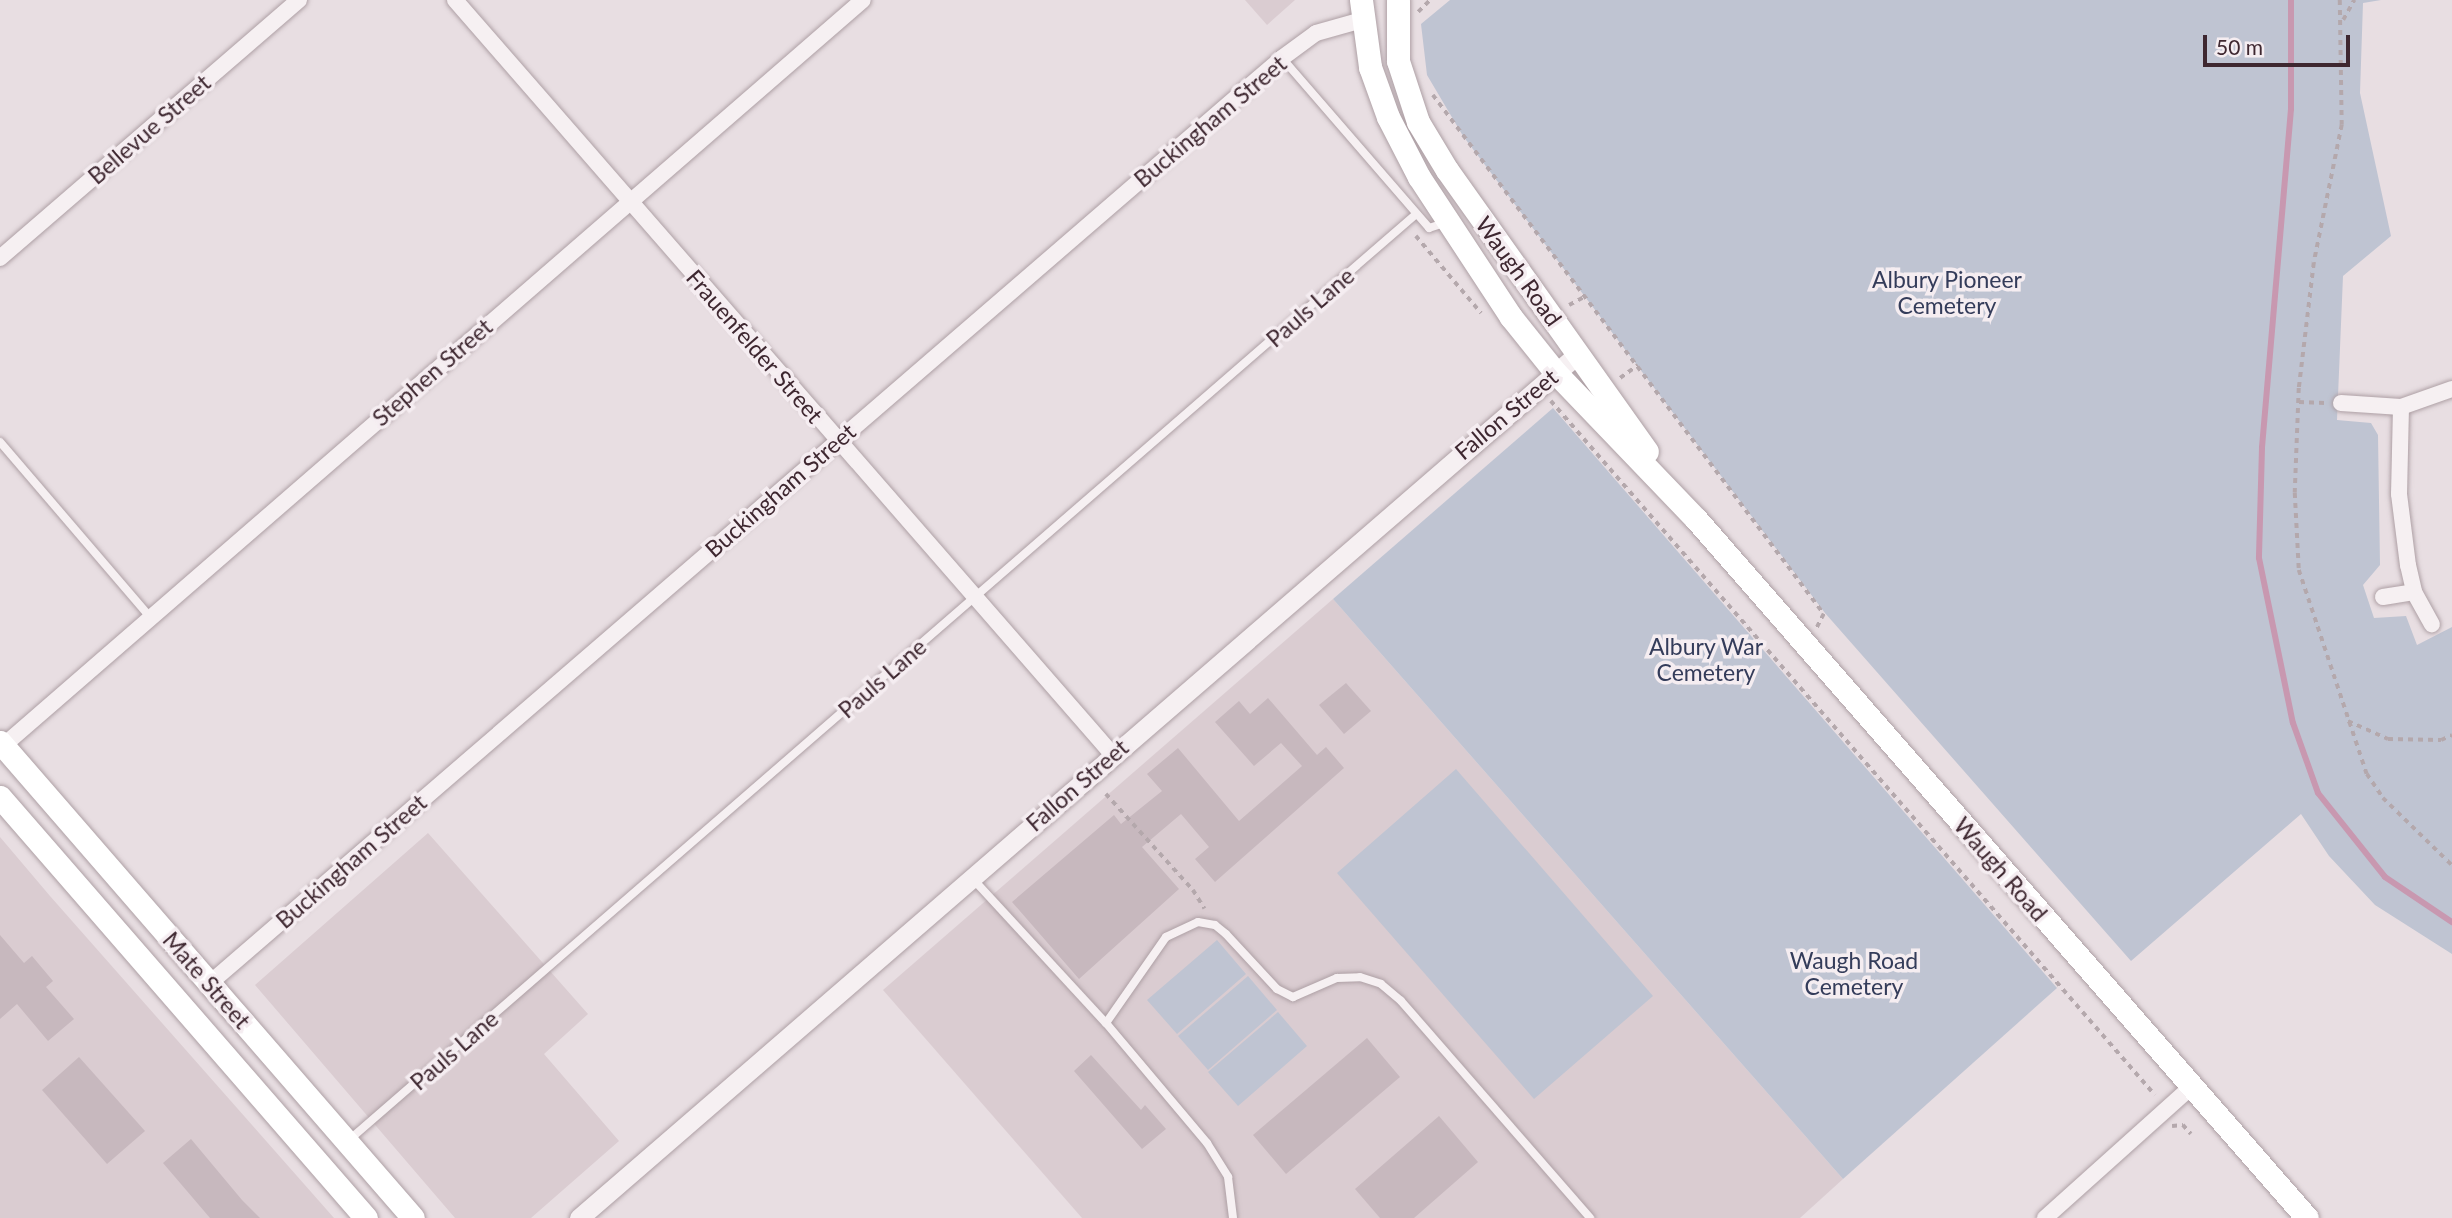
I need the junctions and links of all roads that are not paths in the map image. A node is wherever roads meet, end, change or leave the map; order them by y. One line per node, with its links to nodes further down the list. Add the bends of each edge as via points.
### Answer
1 (299, 0): 10 (street, Bellevue Street)
2 (455, 0): 7 (street, Frauenfelder Street)
3 (863, 0): 7 (street, Stephen Street)
4 (1408, 9): 11 (main road, Waugh Road, via 1398,61 1418,122)
5 (1361, 10): 6 (street, Buckingham Street, via 1316,33); 9 (main road, Waugh Road, via 1370,67 1388,117)
6 (1282, 58): 8 (lane); 16 (street, Buckingham Street)
7 (629, 202): 16 (street, Frauenfelder Street); 22 (street, Stephen Street)
8 (1416, 214): 9 (lane, Waugh Road, via 1429,228); 20 (lane, Pauls Lane)
9 (1447, 222): 12 (main road, Waugh Road, via 1511,317)
10 (0, 258)
11 (1578, 354): 12 (street, Fallon Street); 18 (main road, Waugh Road)
12 (1555, 372): 18 (main road, Waugh Road); 25 (street, Fallon Street)
13 (2452, 389): 15 (street)
14 (2341, 403): 15 (street)
15 (2401, 407): 19 (street, via 2399,494)
16 (838, 440): 20 (street, Frauenfelder Street); 28 (street, Buckingham Street)
17 (0, 442): 22 (lane)
18 (1696, 519): 30 (main road, Waugh Road)
19 (2414, 592): 21 (street); 23 (street)
20 (975, 597): 25 (street, Frauenfelder Street); 31 (lane, Pauls Lane)
21 (2382, 597)
22 (149, 616): 24 (street, Stephen Street)
23 (2432, 624)
24 (2, 744): 28 (main road, Mate Street)
25 (1112, 754): 27 (street, Fallon Street)
26 (0, 797): 32 (main road, Mate Street)
27 (972, 878): 29 (lane); 34 (street, Fallon Street)
28 (210, 983): 31 (main road, Mate Street)
29 (1106, 1023): 35 (lane, via 1207,1143 1227,1177); 36 (lane, via 1166,937 1198,922 1214,925 1277,989 1293,996 1337,978 1360,977 1381,984 1401,1000)
30 (2192, 1086): 37 (street); 38 (main road, Waugh Road)
31 (347, 1142): 33 (main road, Mate Street)
32 (366, 1218)
33 (413, 1218)
34 (579, 1218)
35 (1233, 1218)
36 (1590, 1218)
37 (2045, 1218)
38 (2307, 1218)

